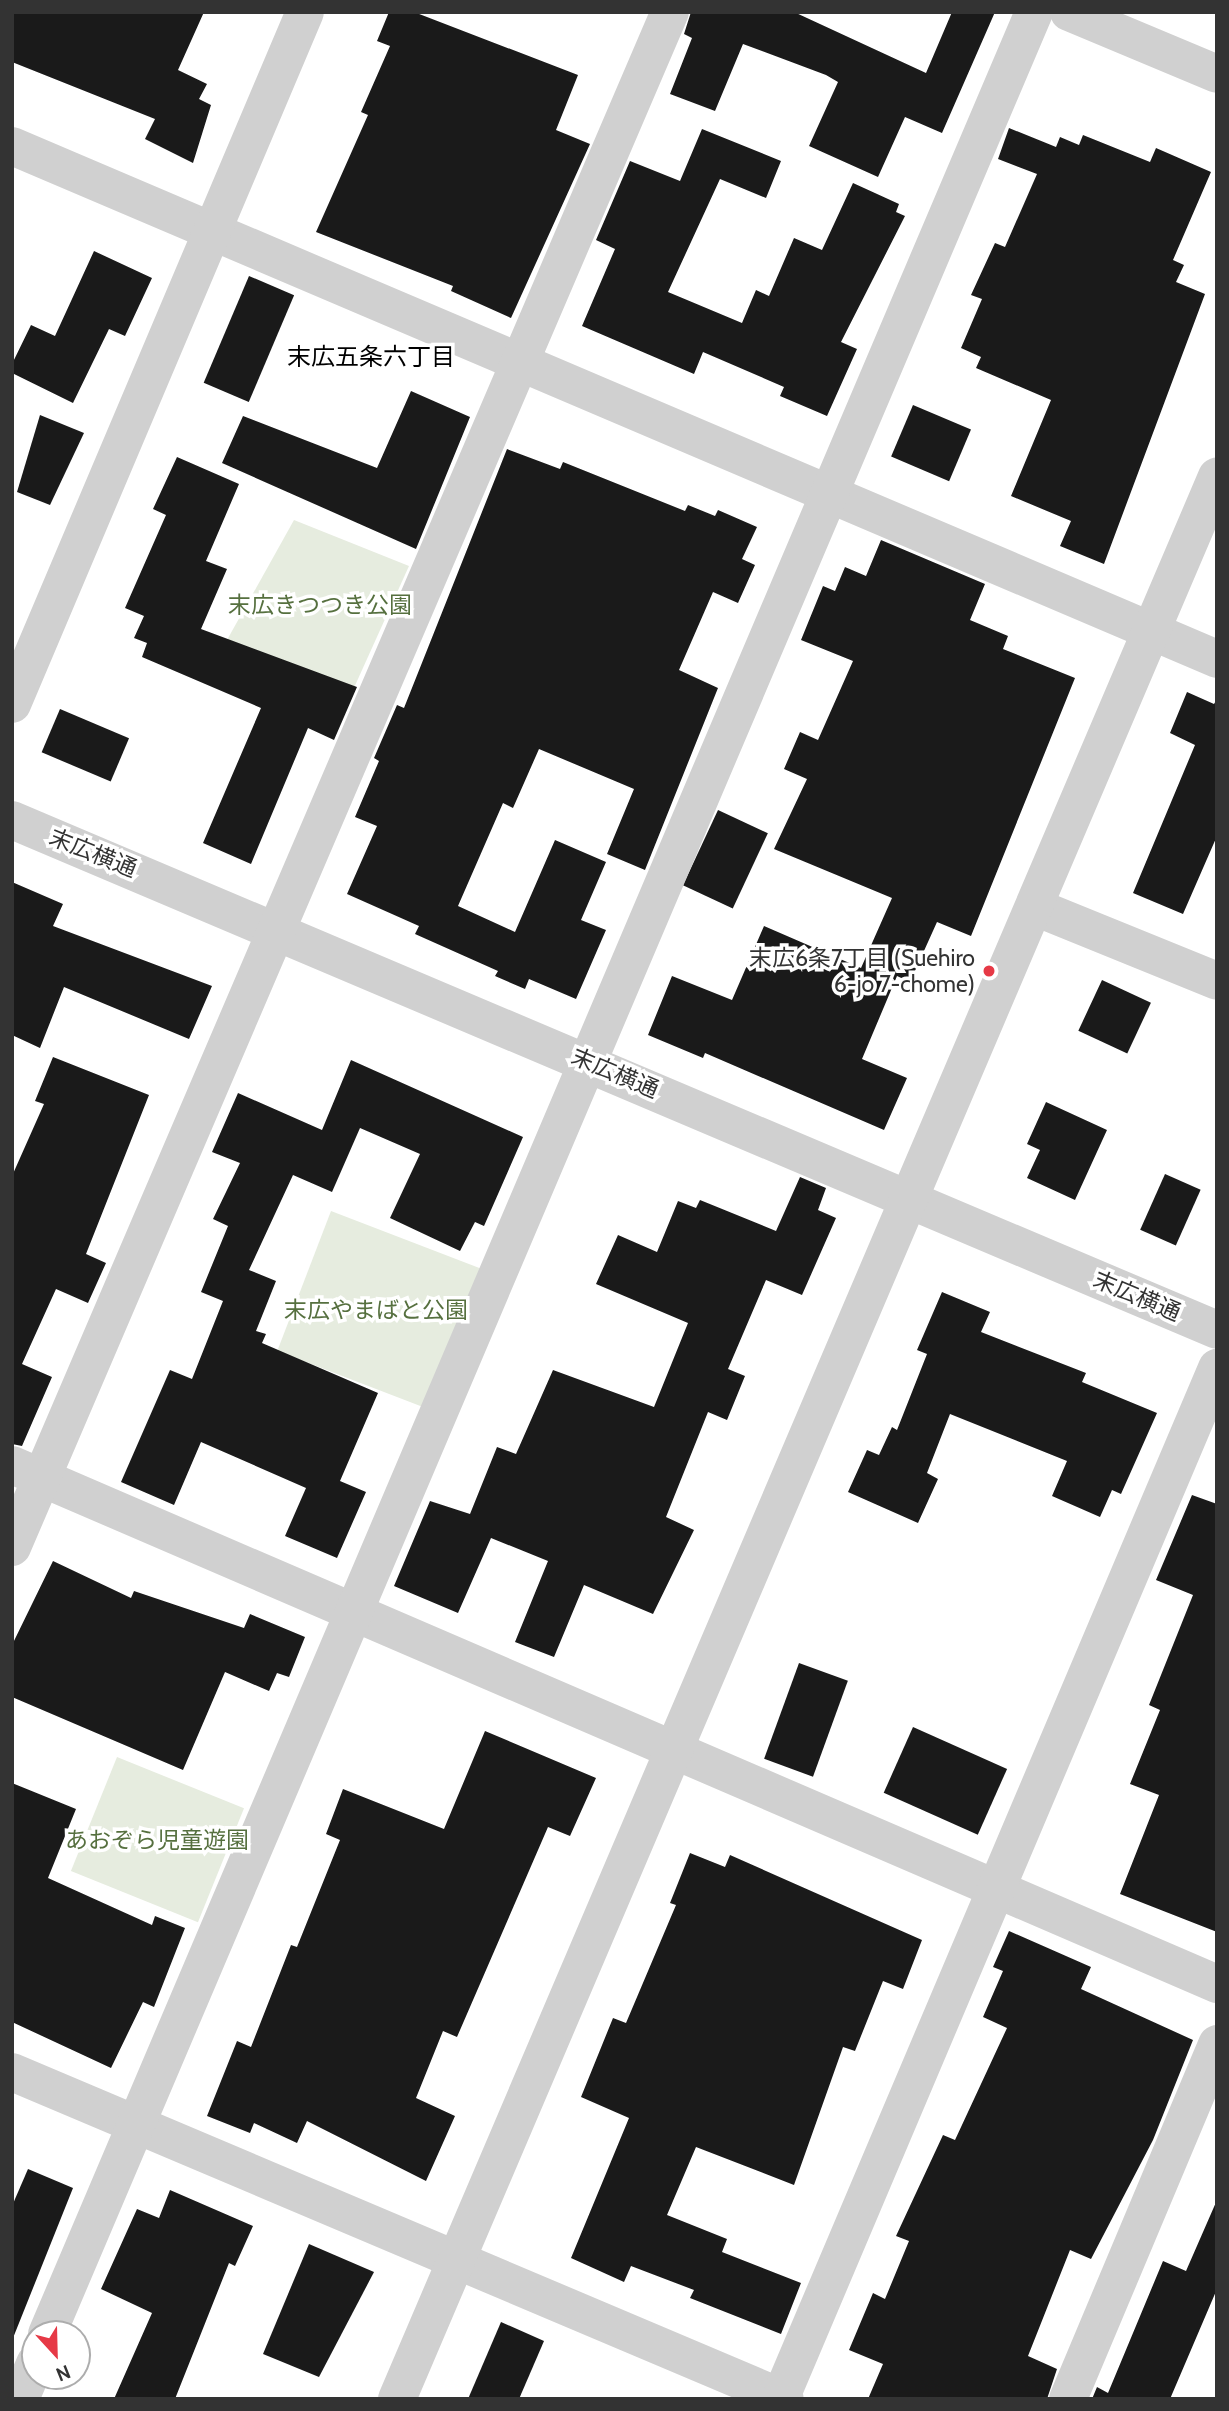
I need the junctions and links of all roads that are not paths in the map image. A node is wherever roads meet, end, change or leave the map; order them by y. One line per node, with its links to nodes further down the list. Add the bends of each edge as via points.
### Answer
1 (305, 12): 7 (street)
2 (670, 12): 8 (street)
3 (1034, 12): 10 (street)
4 (1069, 12): 5 (street)
5 (1217, 74)
6 (12, 146): 7 (street)
7 (212, 228): 8 (street); 13 (street)
8 (517, 365): 10 (street); 16 (street)
9 (1217, 477): 11 (street)
10 (829, 494): 11 (street); 18 (street)
11 (1151, 633): 12 (street); 15 (street)
12 (1217, 659)
13 (12, 704)
14 (12, 820): 16 (street, 末広横通)
15 (1035, 907): 17 (street); 19 (street)
16 (281, 929): 18 (street, 末広横通); 22 (street)
17 (1217, 981)
18 (585, 1060): 19 (street, 末広横通); 24 (street)
19 (908, 1198): 20 (street, 末広横通); 25 (street)
20 (1217, 1330)
21 (1217, 1368): 26 (street)
22 (27, 1471): 23 (street); 24 (street)
23 (12, 1547)
24 (352, 1611): 25 (street); 30 (street)
25 (675, 1747): 26 (street); 31 (street)
26 (993, 1886): 27 (street); 33 (street)
27 (1217, 1984)
28 (1217, 2044): 35 (street)
29 (12, 2071): 30 (street)
30 (135, 2123): 31 (street); 32 (street)
31 (457, 2259): 33 (street); 34 (street)
32 (53, 2320)
33 (782, 2398)
34 (397, 2399)
35 (1068, 2399)

